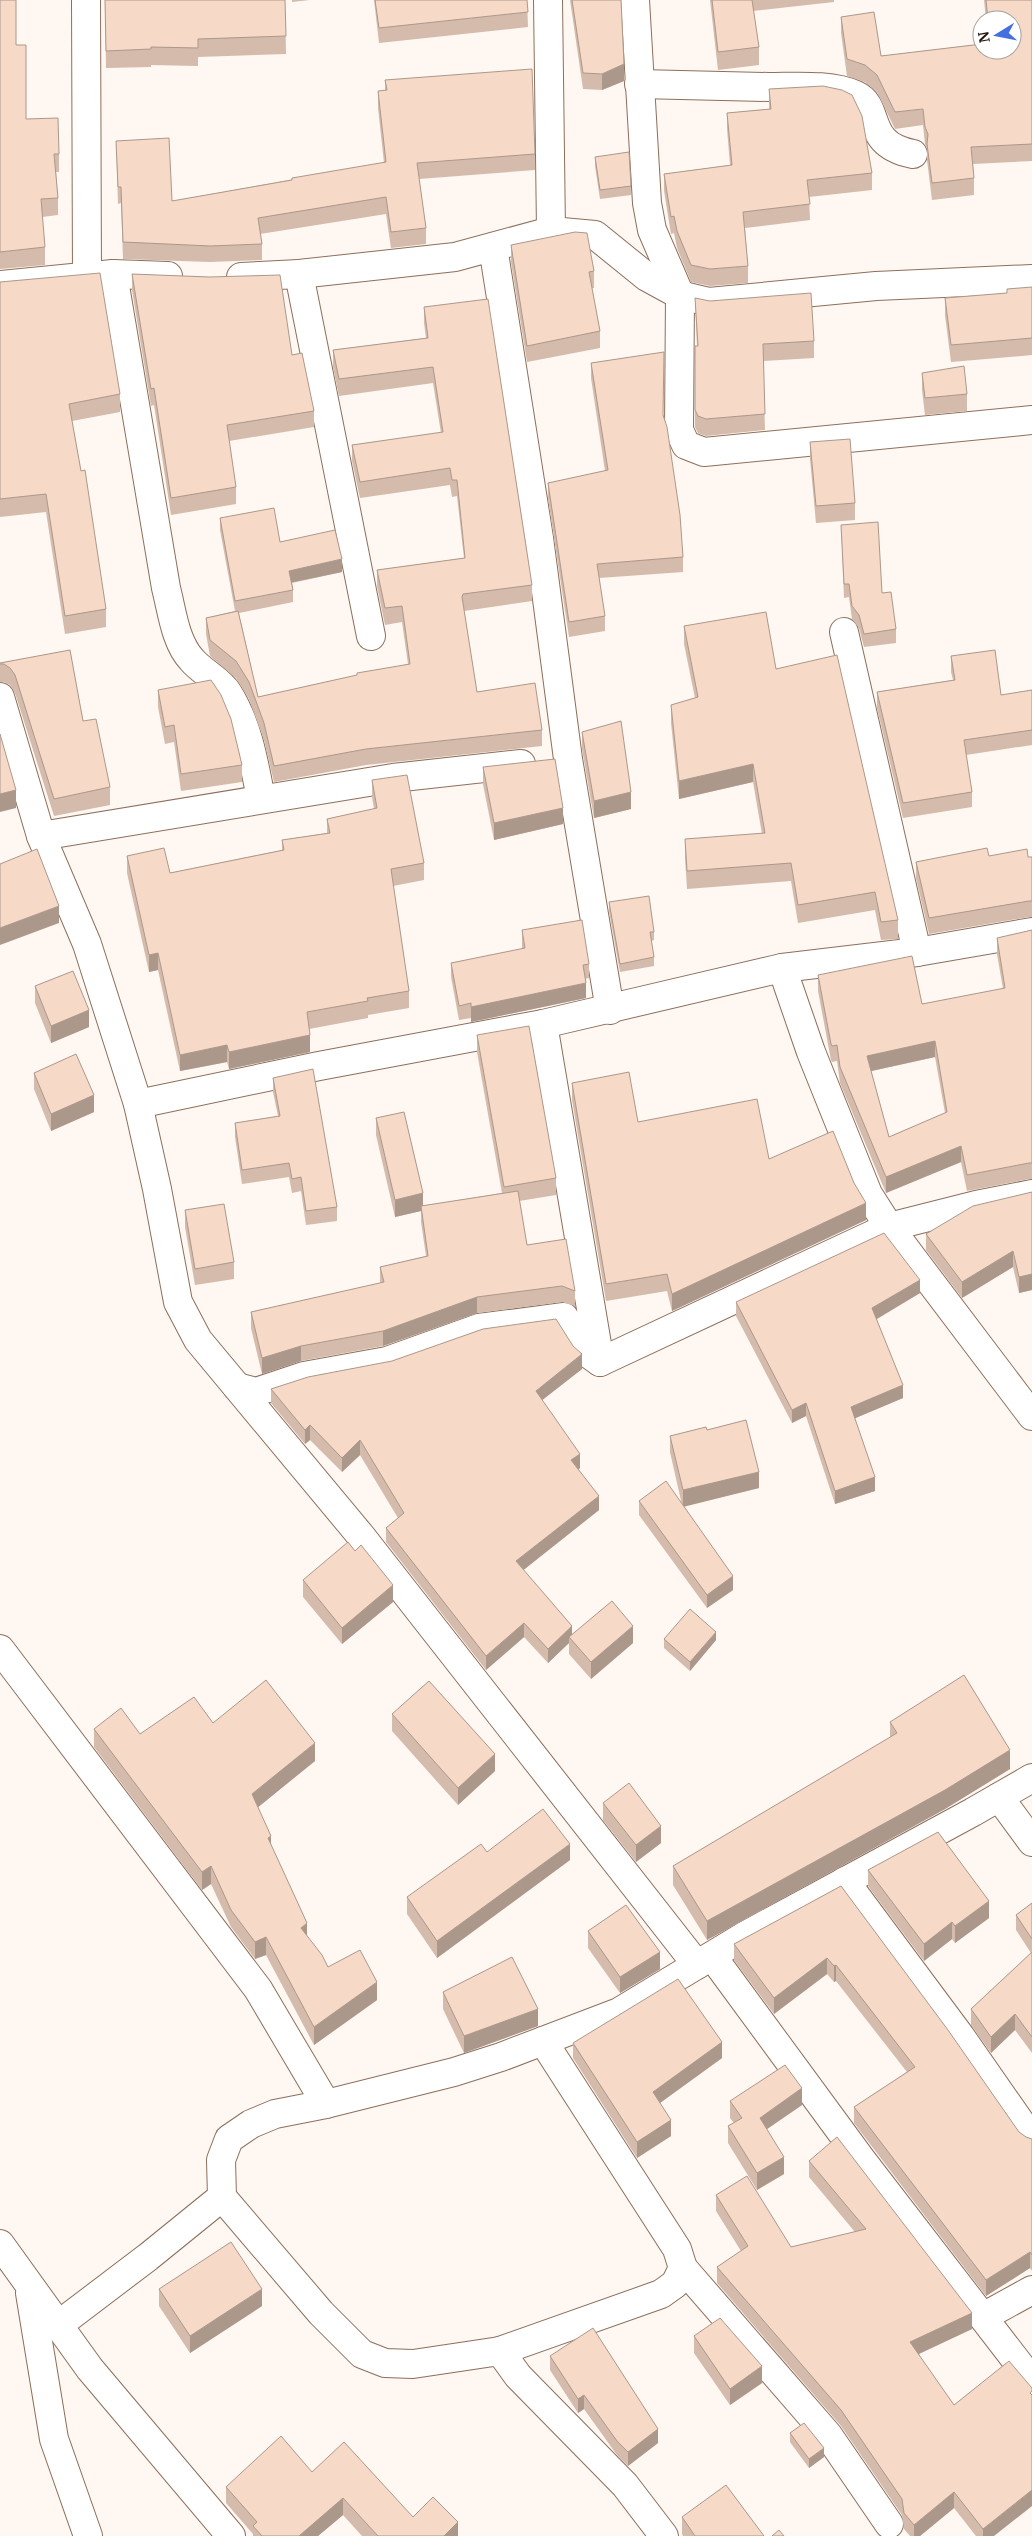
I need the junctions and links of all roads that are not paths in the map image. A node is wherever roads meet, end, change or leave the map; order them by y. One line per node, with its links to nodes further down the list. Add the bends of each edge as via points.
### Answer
1 (86, 0): 9 (street)
2 (548, 0): 6 (street)
3 (635, 0): 4 (street)
4 (639, 84): 5 (street, via 838,90 857,96 869,108 874,126 883,139 897,150); 14 (street, via 652,230)
5 (913, 154)
6 (551, 231): 7 (street); 14 (street, via 595,235 647,277)
7 (492, 247): 8 (street, via 455,257); 19 (street, via 539,538)
8 (299, 274): 11 (street); 17 (street)
9 (100, 275): 10 (street); 13 (street); 20 (street, via 176,630 190,659 227,691 239,714 251,747)
10 (191, 277)
11 (220, 278)
12 (1032, 279): 14 (street, via 876,286 709,302)
13 (0, 285)
14 (680, 295): 15 (street, via 679,430 686,445 704,452)
15 (1032, 420)
16 (844, 632): 23 (street)
17 (371, 636)
18 (0, 697): 21 (street)
19 (568, 759): 20 (street, via 393,778); 25 (street)
20 (261, 798): 21 (street)
21 (41, 836): 27 (street, via 87,944)
22 (1032, 932): 23 (street)
23 (917, 952): 24 (street)
24 (782, 968): 25 (street); 29 (street, via 856,1168)
25 (610, 1010): 26 (street)
26 (543, 1024): 27 (street); 30 (street)
27 (138, 1104): 31 (street, via 158,1189 178,1302 198,1340)
28 (1032, 1194): 29 (street)
29 (889, 1227): 30 (street); 32 (street)
30 (600, 1362): 31 (street, via 586,1352 564,1317 479,1328 388,1361 304,1376 256,1392)
31 (237, 1387): 38 (street)
32 (1032, 1416)
33 (0, 1650): 40 (street, via 258,1989)
34 (1032, 1778): 35 (street)
35 (999, 1797): 36 (street); 37 (street)
36 (1032, 1842)
37 (846, 1881): 38 (street); 41 (street)
38 (704, 1960): 39 (street, via 619,2012); 47 (street)
39 (543, 2041): 40 (street, via 454,2072); 44 (street, via 677,2249)
40 (326, 2104): 42 (street, via 275,2114 251,2124 229,2139 221,2160)
41 (1032, 2138)
42 (222, 2197): 48 (street); 49 (street, via 321,2313 362,2354 385,2364 413,2364)
43 (0, 2244): 45 (street)
44 (683, 2268): 49 (street, via 675,2284 661,2294); 51 (street, via 828,2435)
45 (29, 2286): 48 (street); 52 (street, via 54,2439)
46 (1032, 2290): 47 (street)
47 (983, 2317): 50 (street)
48 (57, 2326): 53 (street)
49 (500, 2351): 54 (street, via 518,2376 624,2485)
50 (1032, 2381)
51 (889, 2524)
52 (88, 2536)
53 (231, 2536)
54 (664, 2536)

